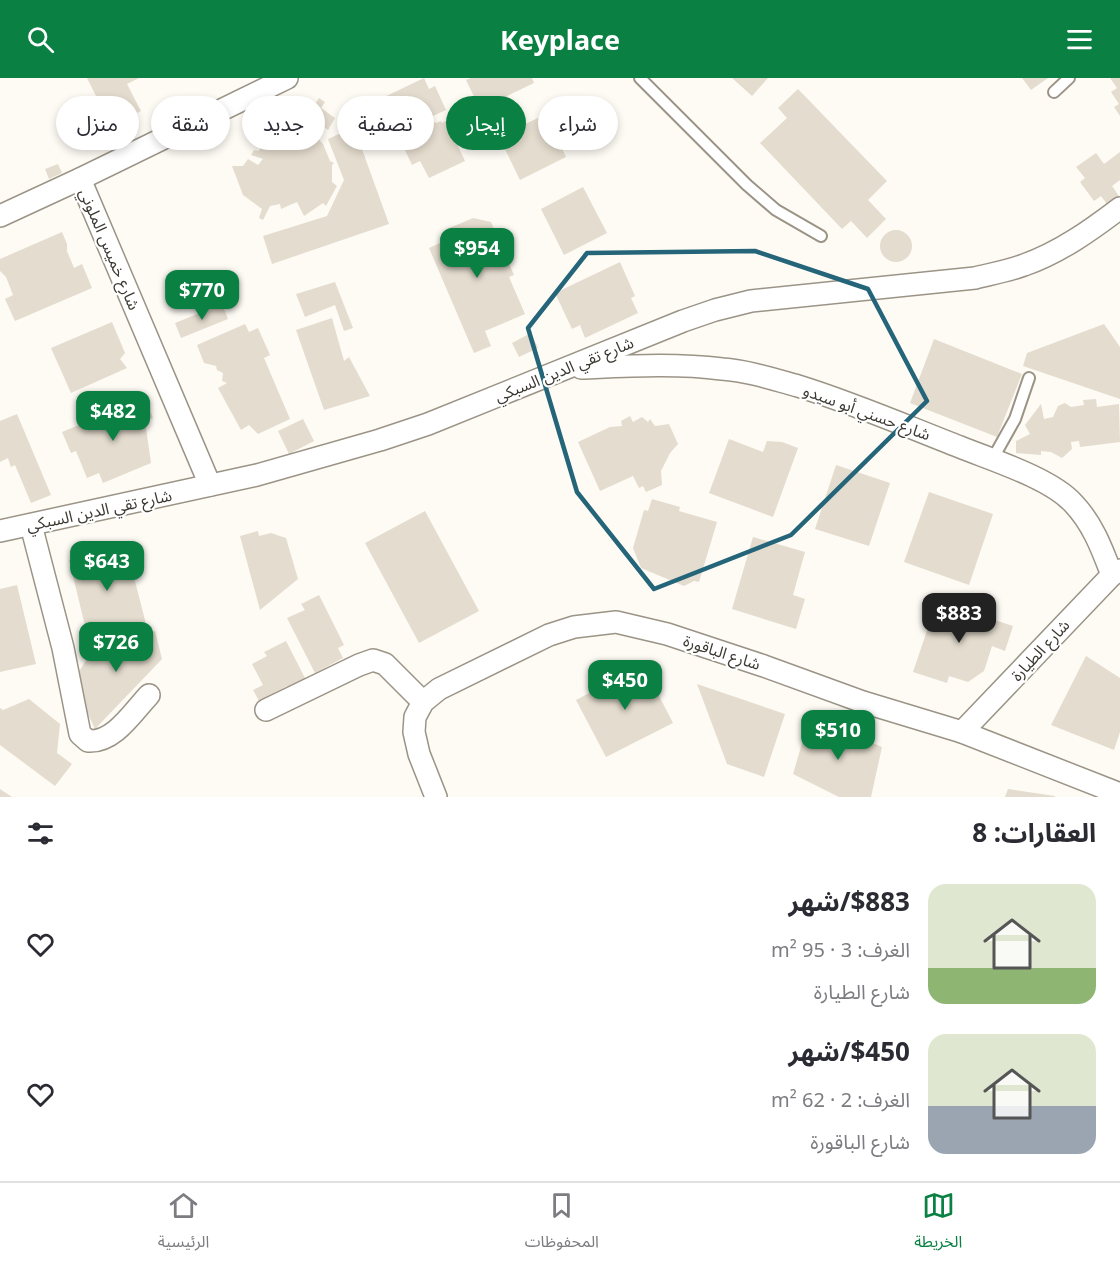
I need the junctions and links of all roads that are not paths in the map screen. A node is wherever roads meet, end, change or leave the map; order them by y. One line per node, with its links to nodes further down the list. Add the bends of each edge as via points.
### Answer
1 (287, 78): 5 (street)
2 (640, 78): 8 (lane, via 747,185 777,210)
3 (1069, 78): 4 (lane)
4 (1054, 92)
5 (80, 179): 7 (street); 12 (street, شارع خميس الملوني)
6 (1120, 208): 9 (street, شارع تقي الدين السبكي, via 1057,250 1007,271 975,278 752,301 683,321)
7 (0, 216)
8 (821, 236)
9 (566, 369): 11 (street, شارع حسني أبو سيدو, via 687,366 756,374 828,396); 12 (street, شارع تقي الدين السبكي, via 380,440)
10 (1029, 378): 11 (lane, via 1015,419)
11 (992, 460): 15 (street, شارع حسني أبو سيدو, via 1048,485 1072,501 1088,520)
12 (210, 485): 13 (street, شارع تقي الدين السبكي)
13 (31, 525): 14 (street, شارع تقي الدين السبكي); 16 (street, via 63,648 80,734 97,742 119,728)
14 (0, 531)
15 (1116, 572): 19 (street, شارع الطيارة)
16 (148, 694)
17 (423, 702): 18 (street, via 385,664 373,660); 19 (street, شارع الباقورة, via 447,685 549,635 574,627 616,622 667,634); 21 (street, via 414,717 414,732)
18 (266, 710)
19 (962, 732): 20 (street, شارع الباقورة)
20 (1120, 794)
21 (436, 797)

